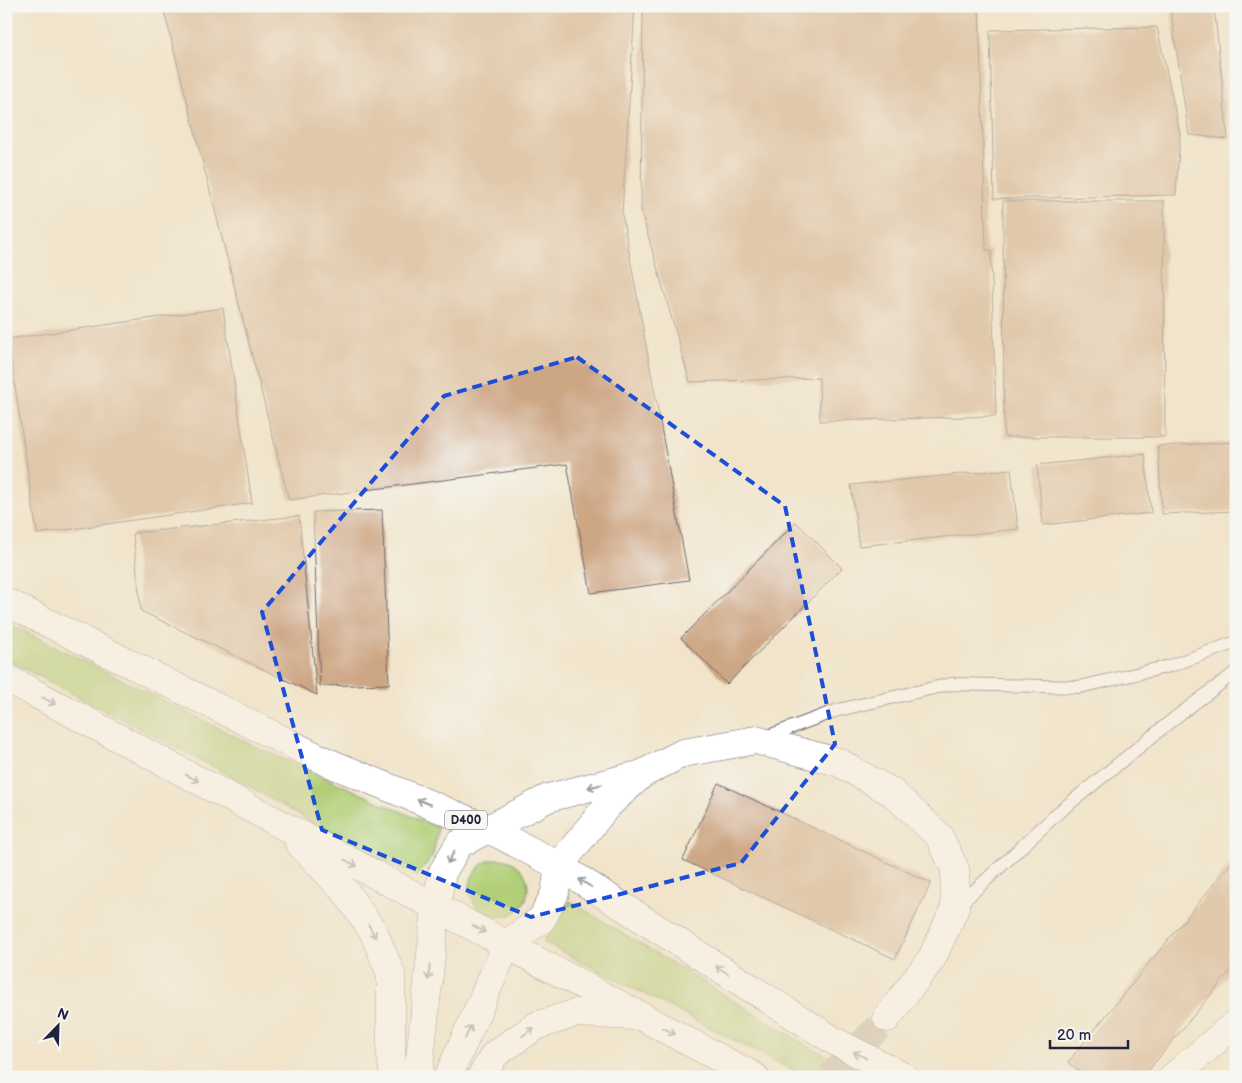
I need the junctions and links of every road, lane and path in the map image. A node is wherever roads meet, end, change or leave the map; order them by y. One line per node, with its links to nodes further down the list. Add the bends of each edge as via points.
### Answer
1 (6, 602): 8 (main road, D400, one-way to 1, via 325,762)
2 (1236, 642): 5 (lane, via 1170,666 1080,687 951,684 838,710)
3 (1236, 672): 11 (lane, via 1059,812)
4 (6, 678): 7 (main road, one-way to 7)
5 (756, 740): 6 (main road, via 683,753); 11 (main road, via 838,762 893,793 939,836 955,869)
6 (642, 774): 8 (main road, one-way to 8, via 548,798); 9 (main road, via 607,806)
7 (284, 828): 10 (main road, one-way to 10); 16 (main road, one-way to 16, via 345,891 373,931 391,974)
8 (489, 829): 9 (main road, D400); 10 (main road, one-way to 10, via 459,844 442,873)
9 (559, 866): 12 (main road, via 555,892 542,919); 21 (main road, D400, one-way to 9, via 834,1041)
10 (436, 907): 12 (main road, one-way to 12); 17 (main road, one-way to 17)
11 (955, 908): 14 (main road, via 932,958)
12 (508, 944): 13 (main road); 18 (main road, one-way to 12)
13 (639, 1016): 19 (main road, one-way to 13, via 495,1054 536,1026 576,1013); 20 (main road, one-way to 20)
14 (887, 1018)
15 (1236, 1023): 22 (main road)
16 (394, 1077)
17 (418, 1077)
18 (448, 1077)
19 (481, 1077)
20 (755, 1077)
21 (904, 1077)
22 (1173, 1077)

